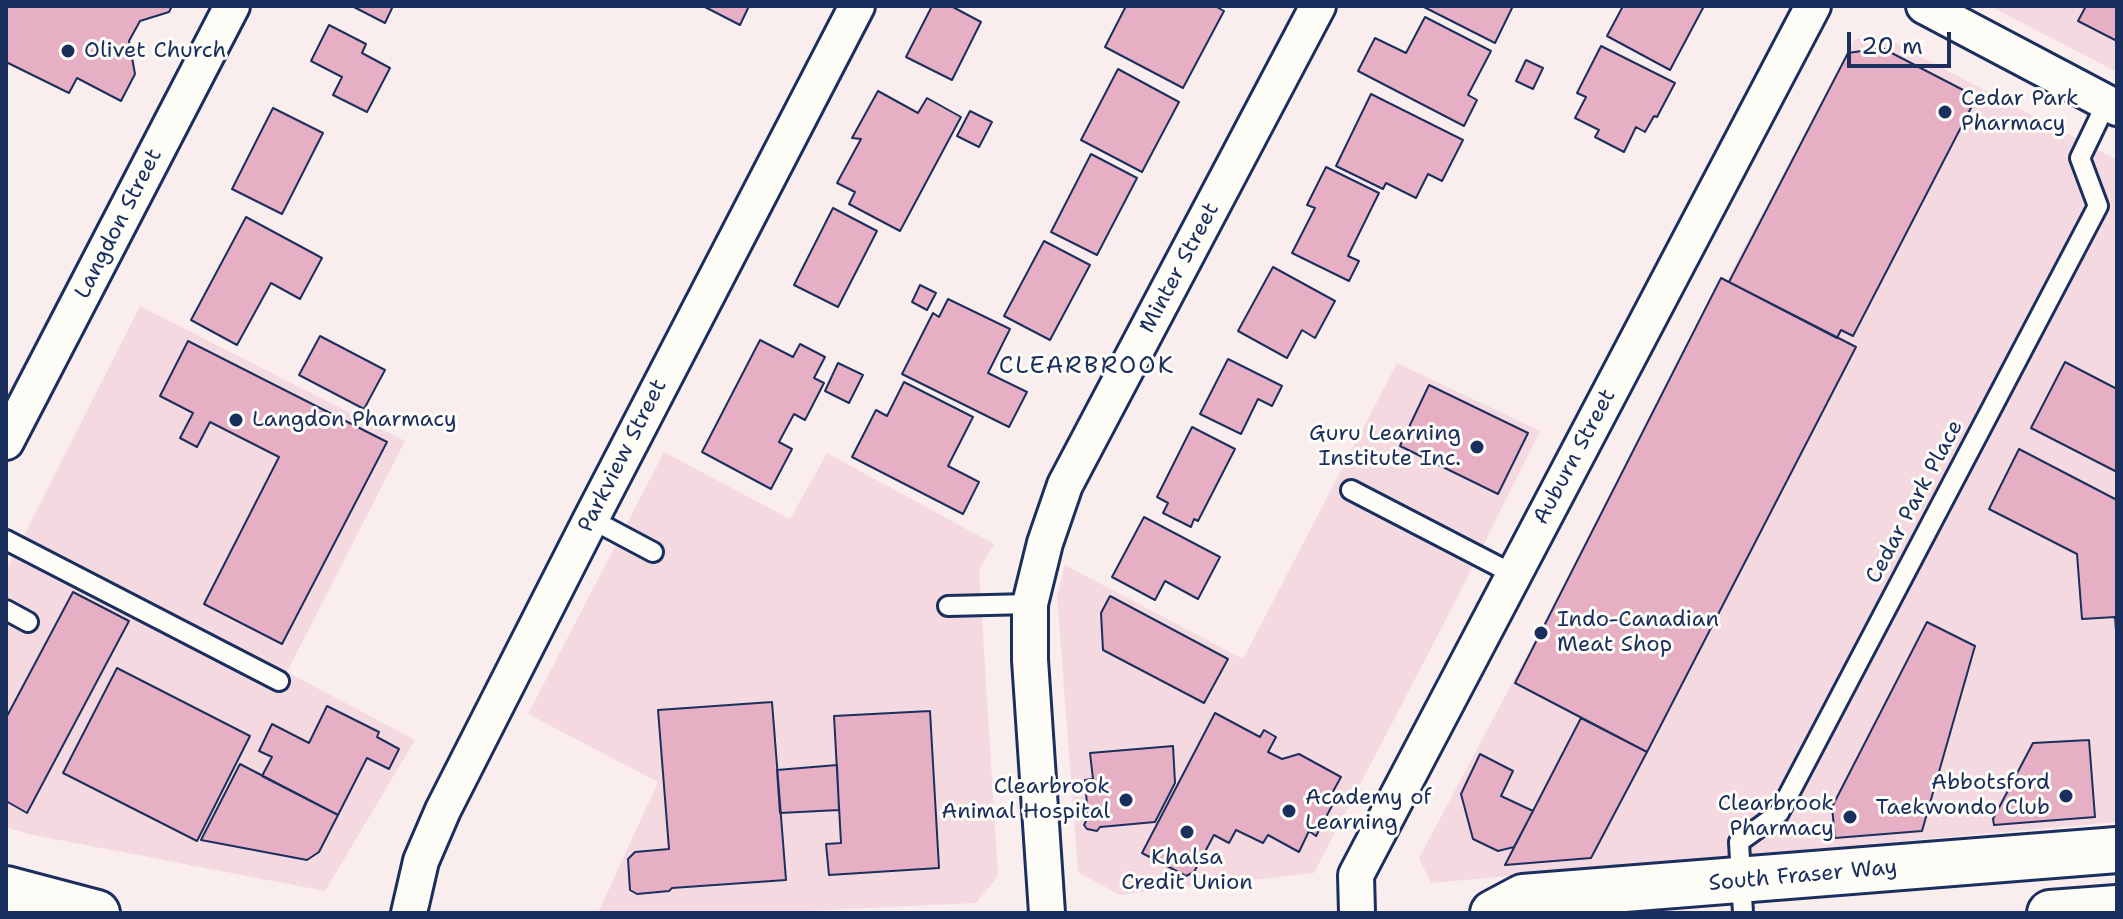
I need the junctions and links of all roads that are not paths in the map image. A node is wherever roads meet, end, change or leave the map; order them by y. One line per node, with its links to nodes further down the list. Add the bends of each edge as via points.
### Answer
1 (232, 6): 7 (street, Langdon Street)
2 (857, 6): 9 (street, Parkview Street)
3 (1318, 6): 13 (street, Minter Street, via 1065,485)
4 (1813, 6): 12 (street, Auburn Street)
5 (1924, 6): 6 (street)
6 (2112, 106): 19 (lane, Cedar Park Place, via 2080,158 2098,206)
7 (6, 442)
8 (1351, 490): 12 (lane)
9 (591, 519): 11 (lane); 23 (street, Parkview Street, via 443,810 421,861)
10 (6, 540): 17 (lane)
11 (653, 552)
12 (1513, 574): 25 (street, Auburn Street, via 1356,875)
13 (1030, 604): 14 (lane); 24 (street, Minter Street)
14 (948, 606)
15 (6, 610): 16 (lane)
16 (28, 622)
17 (279, 681)
18 (2117, 850): 19 (main road, South Fraser Way)
19 (1741, 879): 26 (main road, South Fraser Way, via 1523,897)
20 (6, 889): 22 (main road)
21 (2117, 908): 27 (main road)
22 (97, 913)
23 (409, 913)
24 (1047, 913)
25 (1357, 913)
26 (1493, 913)
27 (2050, 913)

